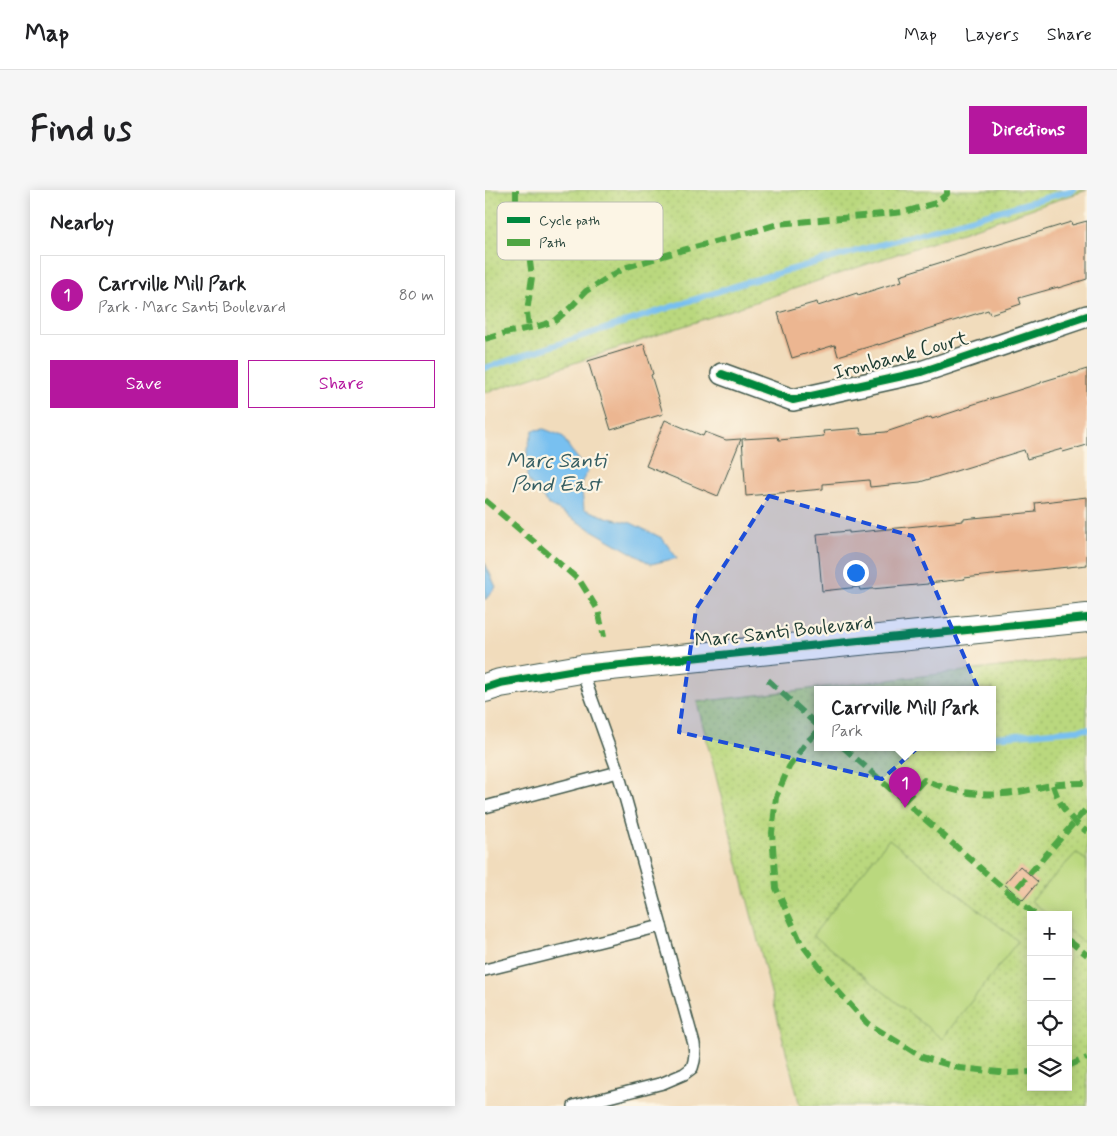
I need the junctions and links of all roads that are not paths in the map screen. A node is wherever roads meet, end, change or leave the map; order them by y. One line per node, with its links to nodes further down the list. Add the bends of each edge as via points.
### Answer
1 (1087, 316): 2 (street, Ironbank Court, via 921,372 793,400)
2 (722, 374)
3 (1087, 618): 4 (street, Marc Santi Boulevard)
4 (581, 669): 5 (street, Marc Santi Boulevard); 6 (lane)
5 (485, 688)
6 (618, 772): 7 (lane); 8 (lane)
7 (485, 807)
8 (661, 926): 9 (lane); 10 (lane, via 694,1044 692,1068 663,1083)
9 (485, 970)
10 (574, 1106)

